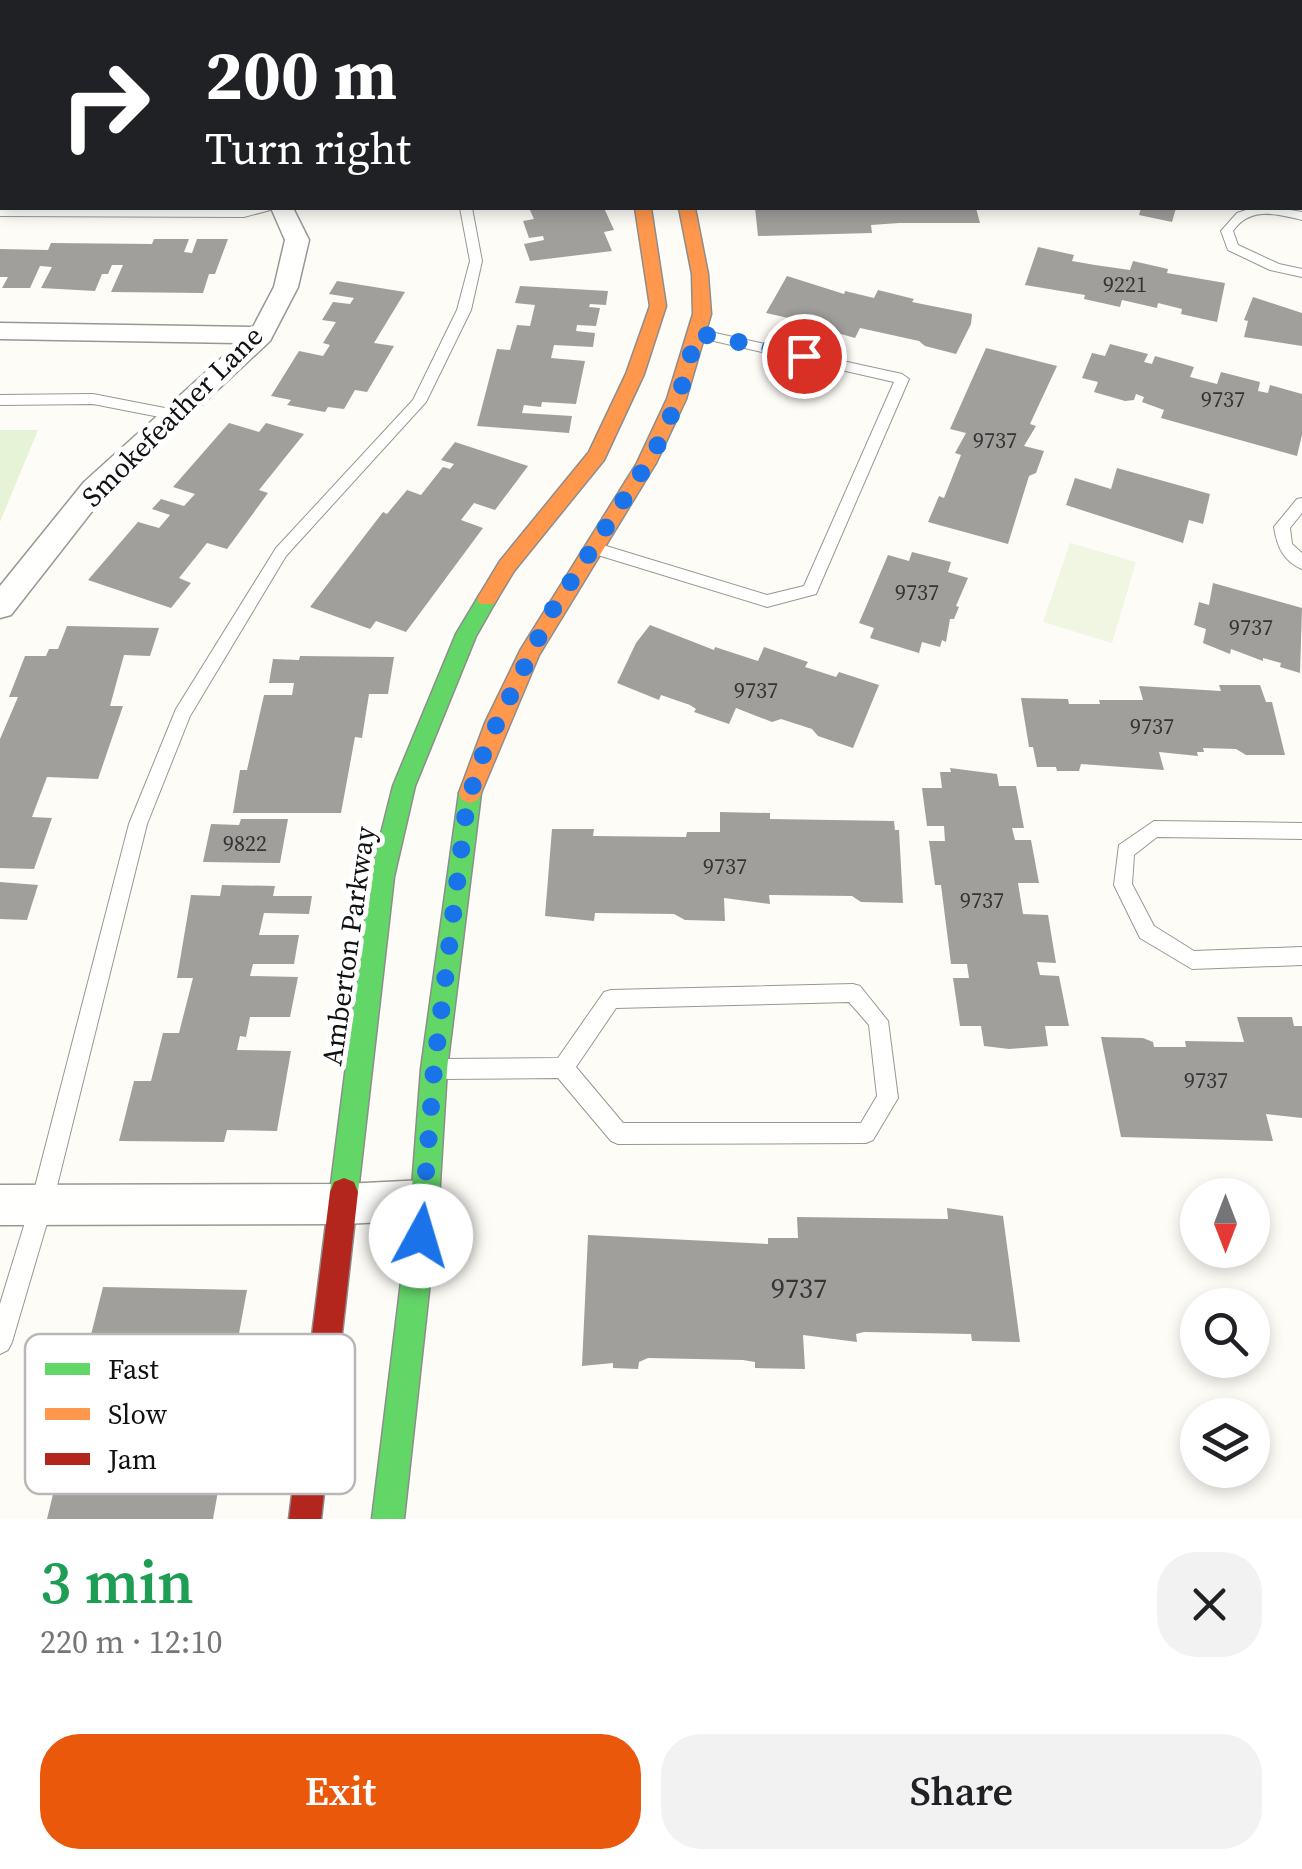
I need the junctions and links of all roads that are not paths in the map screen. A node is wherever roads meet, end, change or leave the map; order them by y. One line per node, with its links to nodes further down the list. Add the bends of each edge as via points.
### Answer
1 (261, 210): 8 (lane)
2 (283, 210): 13 (street, Smokefeather Lane, via 297,240 286,286)
3 (466, 210): 27 (lane, via 476,261 464,310 419,402 282,552 182,714 138,824)
4 (643, 210): 25 (street, Amberton Parkway, via 658,306 619,415 598,455 508,566 466,634 404,786 382,877)
5 (687, 210): 12 (street, via 700,275)
6 (1258, 210): 10 (lane, via 1234,218 1227,231 1232,247)
7 (1275, 210): 9 (lane)
8 (0, 212)
9 (1302, 216)
10 (1302, 272)
11 (0, 331): 13 (street)
12 (697, 333): 17 (street, via 654,453); 17 (lane, via 902,379 810,590 767,601)
13 (260, 334): 15 (street, Smokefeather Lane)
14 (0, 400): 15 (lane, via 93,398)
15 (175, 415): 19 (street, Smokefeather Lane, via 94,489)
16 (1302, 504): 18 (lane, via 1282,527 1284,546)
17 (593, 548): 23 (street, via 550,614 486,746 467,803)
18 (1302, 563)
19 (0, 608)
20 (1302, 831): 21 (lane, via 1154,829 1125,851 1123,885 1147,932 1192,960)
21 (1302, 956)
22 (564, 1068): 22 (lane, via 611,999 853,993 878,1022 888,1098 866,1133 618,1134); 23 (lane)
23 (434, 1069): 24 (street)
24 (425, 1200): 25 (street); 32 (street)
25 (344, 1204): 27 (street); 28 (street, Amberton Parkway)
26 (0, 1205): 27 (street)
27 (41, 1206): 29 (lane)
28 (328, 1334)
29 (0, 1342)
30 (308, 1494): 31 (street, Amberton Parkway)
31 (305, 1519)
32 (388, 1519)

